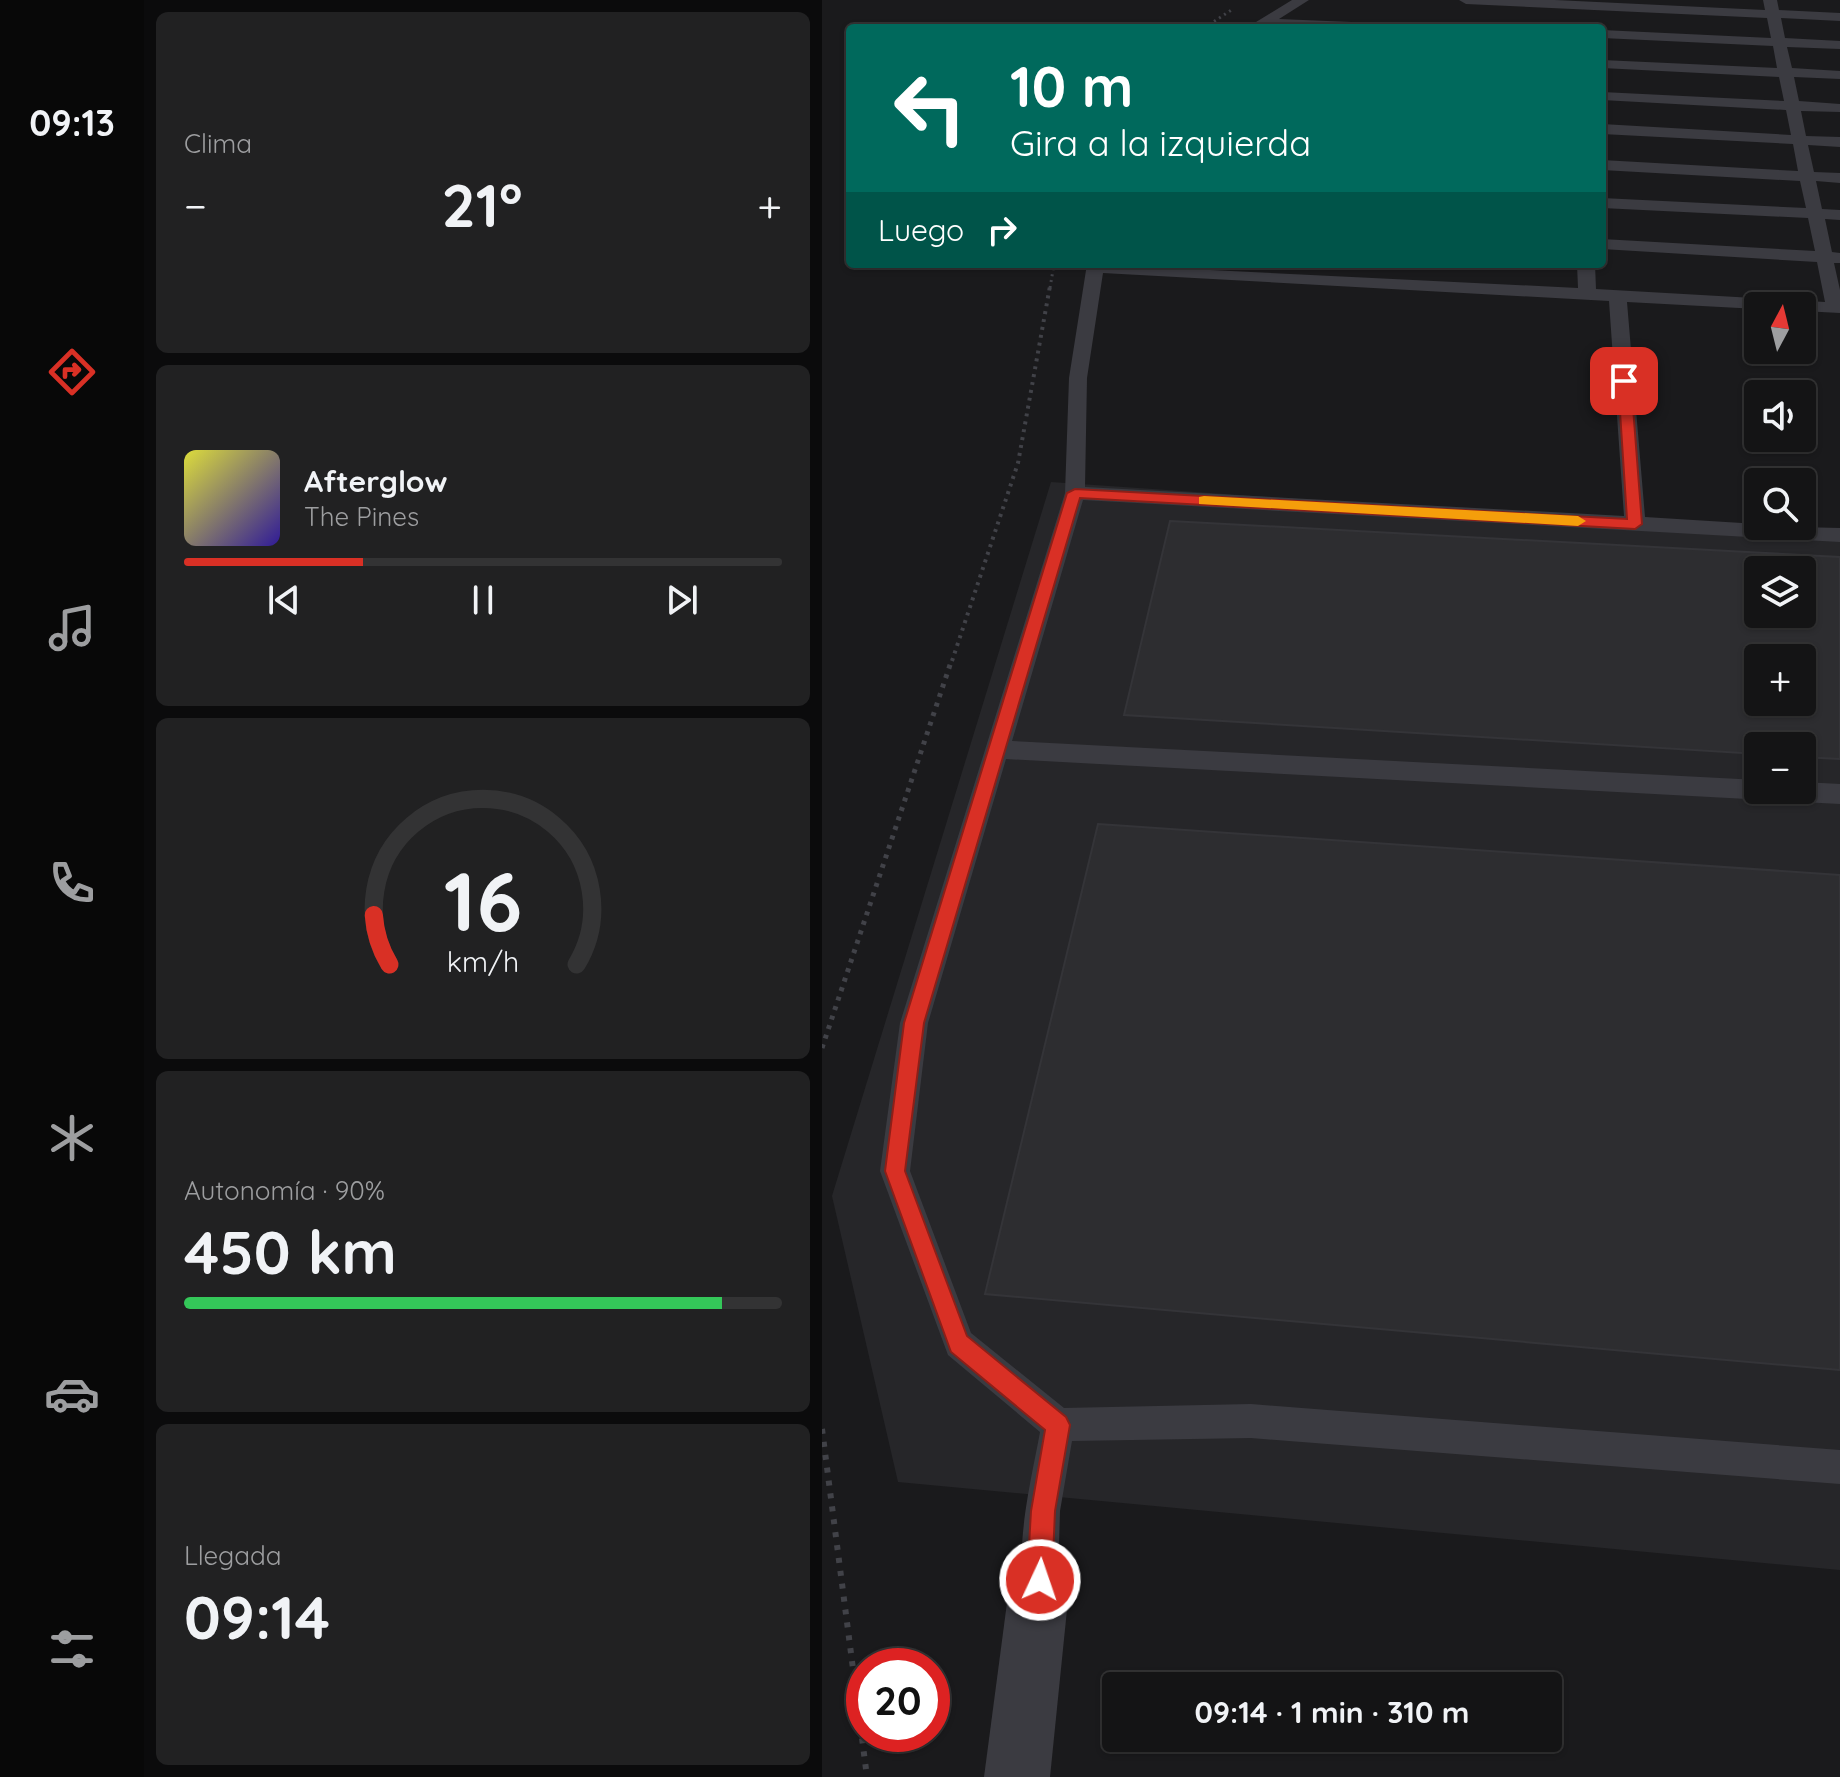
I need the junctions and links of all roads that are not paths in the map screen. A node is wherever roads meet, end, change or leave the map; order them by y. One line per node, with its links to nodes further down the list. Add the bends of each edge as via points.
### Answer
1 (1302, 0): 6 (lane)
2 (1466, 0): 3 (lane)
3 (1582, 7): 4 (lane)
4 (1772, 7): 5 (lane); 8 (lane)
5 (1840, 17)
6 (1260, 24)
7 (1606, 34): 8 (lane)
8 (1779, 42): 9 (lane); 11 (lane)
9 (1840, 45)
10 (1606, 64): 11 (lane)
11 (1785, 73): 12 (lane); 14 (lane)
12 (1840, 75)
13 (1606, 96): 14 (lane)
14 (1792, 106): 15 (lane); 17 (lane)
15 (1840, 108)
16 (1606, 129): 17 (lane)
17 (1799, 140): 18 (lane); 20 (lane)
18 (1840, 142)
19 (1606, 165): 20 (lane)
20 (1807, 176): 21 (lane); 23 (lane)
21 (1840, 178)
22 (1606, 203): 23 (lane)
23 (1815, 214): 24 (lane); 26 (lane)
24 (1840, 215)
25 (1606, 244): 26 (lane)
26 (1832, 257): 33 (lane)
27 (1095, 268): 34 (lane, via 1078,352)
28 (1198, 268): 30 (lane)
29 (1586, 268): 31 (lane)
30 (1299, 271): 31 (lane)
31 (1587, 294): 32 (lane)
32 (1618, 296): 33 (lane); 35 (lane)
33 (1838, 308)
34 (1075, 493): 35 (lane); 37 (lane)
35 (1635, 524): 36 (lane)
36 (1840, 535)
37 (997, 749): 38 (lane); 41 (lane, via 914,1023 895,1171 959,1344)
38 (1744, 789)
39 (1816, 793): 40 (lane)
40 (1840, 794)
41 (1058, 1425): 42 (lane, via 1251,1421); 43 (lane, via 1043,1511)
42 (1840, 1467)
43 (1040, 1580): 44 (street)
44 (1017, 1777)

